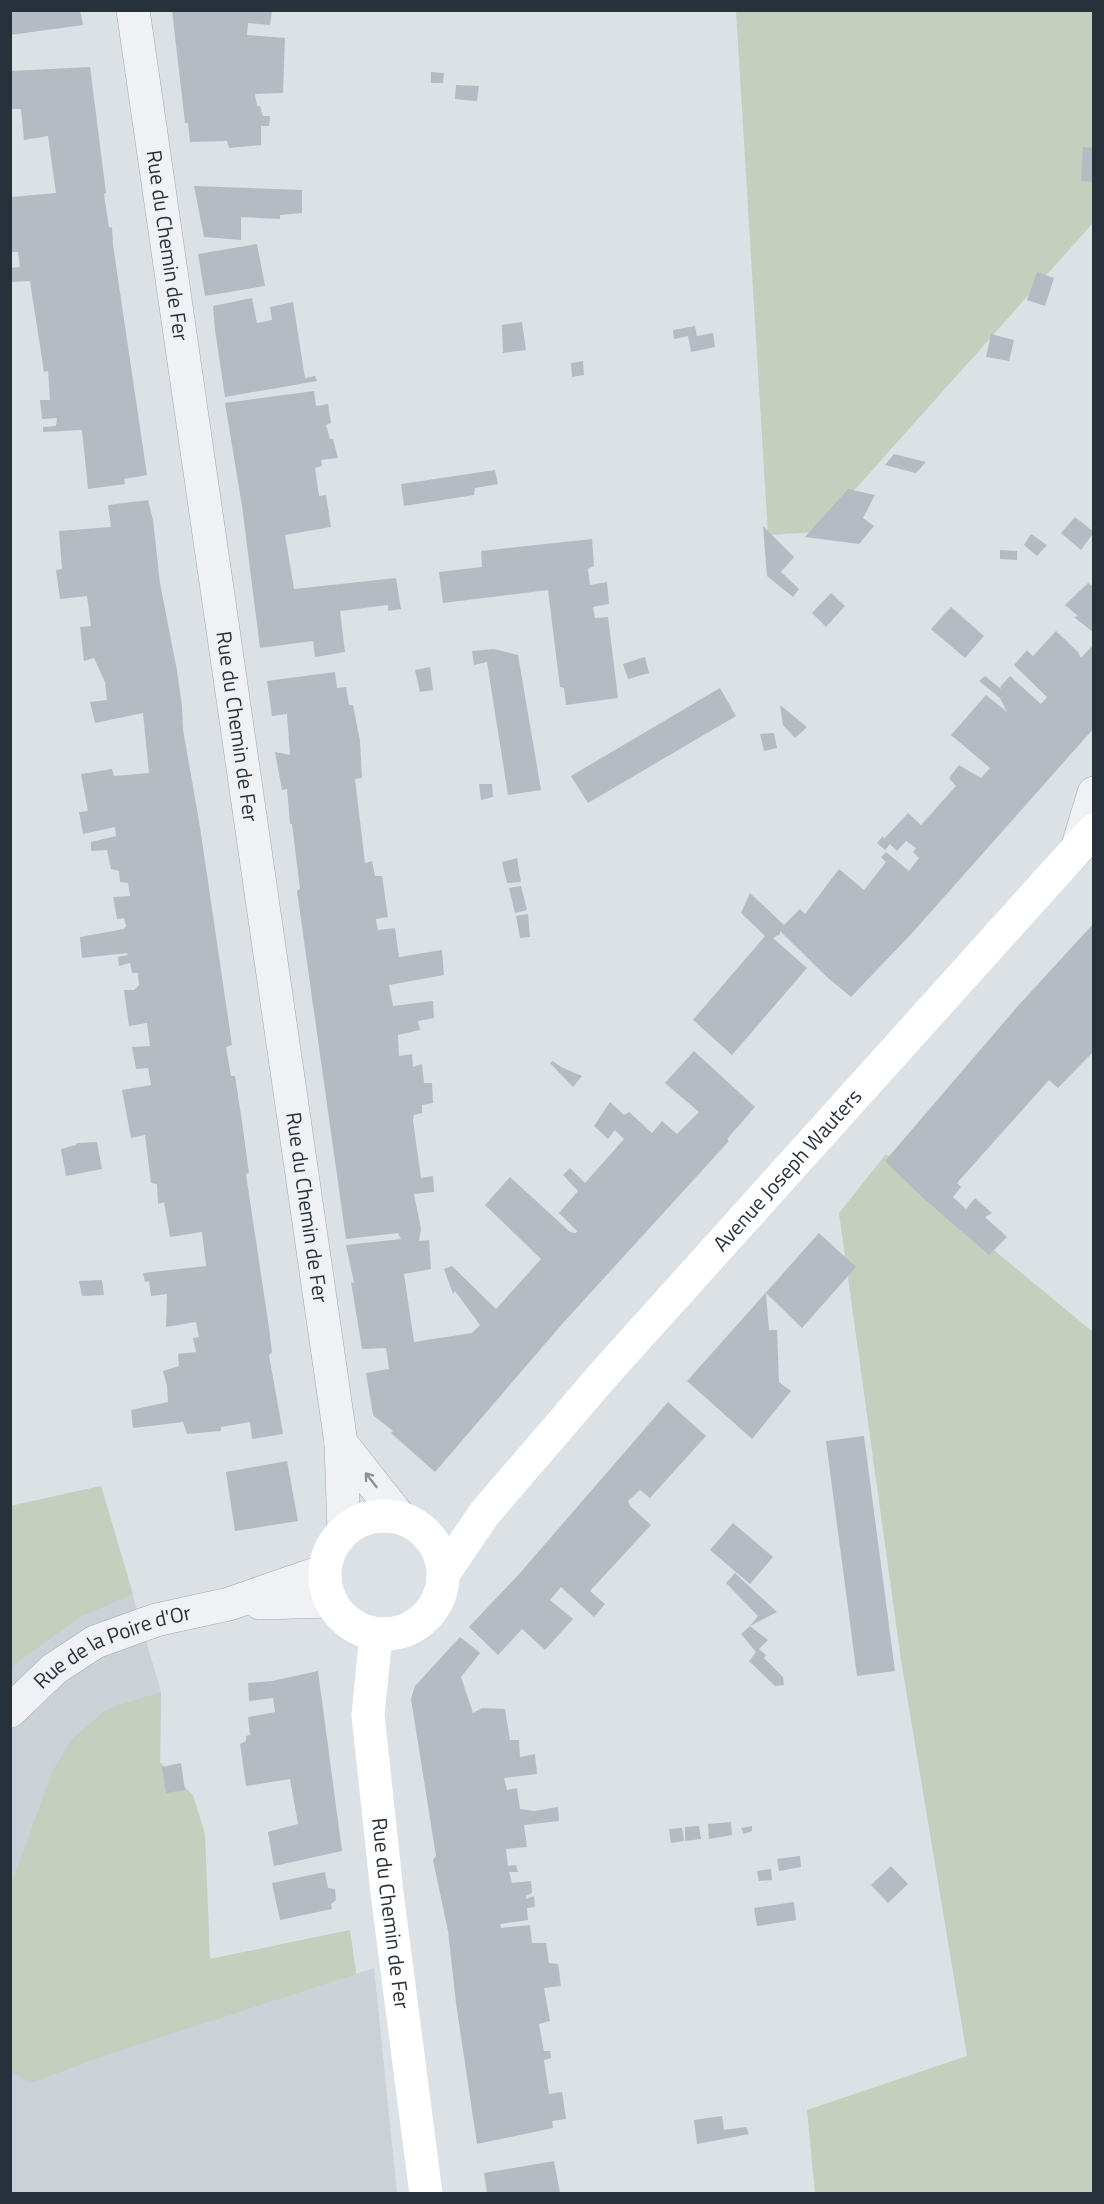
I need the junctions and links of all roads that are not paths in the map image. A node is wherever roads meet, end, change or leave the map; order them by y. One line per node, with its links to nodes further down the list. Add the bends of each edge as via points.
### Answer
1 (133, 10): 4 (street, Rue du Chemin de Fer)
2 (1094, 793): 3 (street)
3 (1085, 839): 5 (main road, Avenue Joseph Wauters, via 605,1373)
4 (341, 1443): 6 (street, Rue du Chemin de Fer, one-way to 4); 7 (street, Rue du Chemin de Fer)
5 (484, 1514): 8 (main road, Avenue Joseph Wauters); 9 (main road, Avenue Joseph Wauters)
6 (400, 1518): 7 (main road, via 380,1516 360,1521); 8 (main road)
7 (344, 1531): 10 (main road, via 327,1557)
8 (429, 1536): 9 (main road)
9 (444, 1573): 11 (main road, via 441,1594 422,1622 396,1634)
10 (327, 1586): 11 (main road, via 341,1617); 12 (street, Rue de la Poire d'Or, via 156,1620 95,1642 54,1669)
11 (376, 1635): 13 (main road, Rue du Chemin de Fer, via 368,1715)
12 (10, 1710)
13 (426, 2193)

